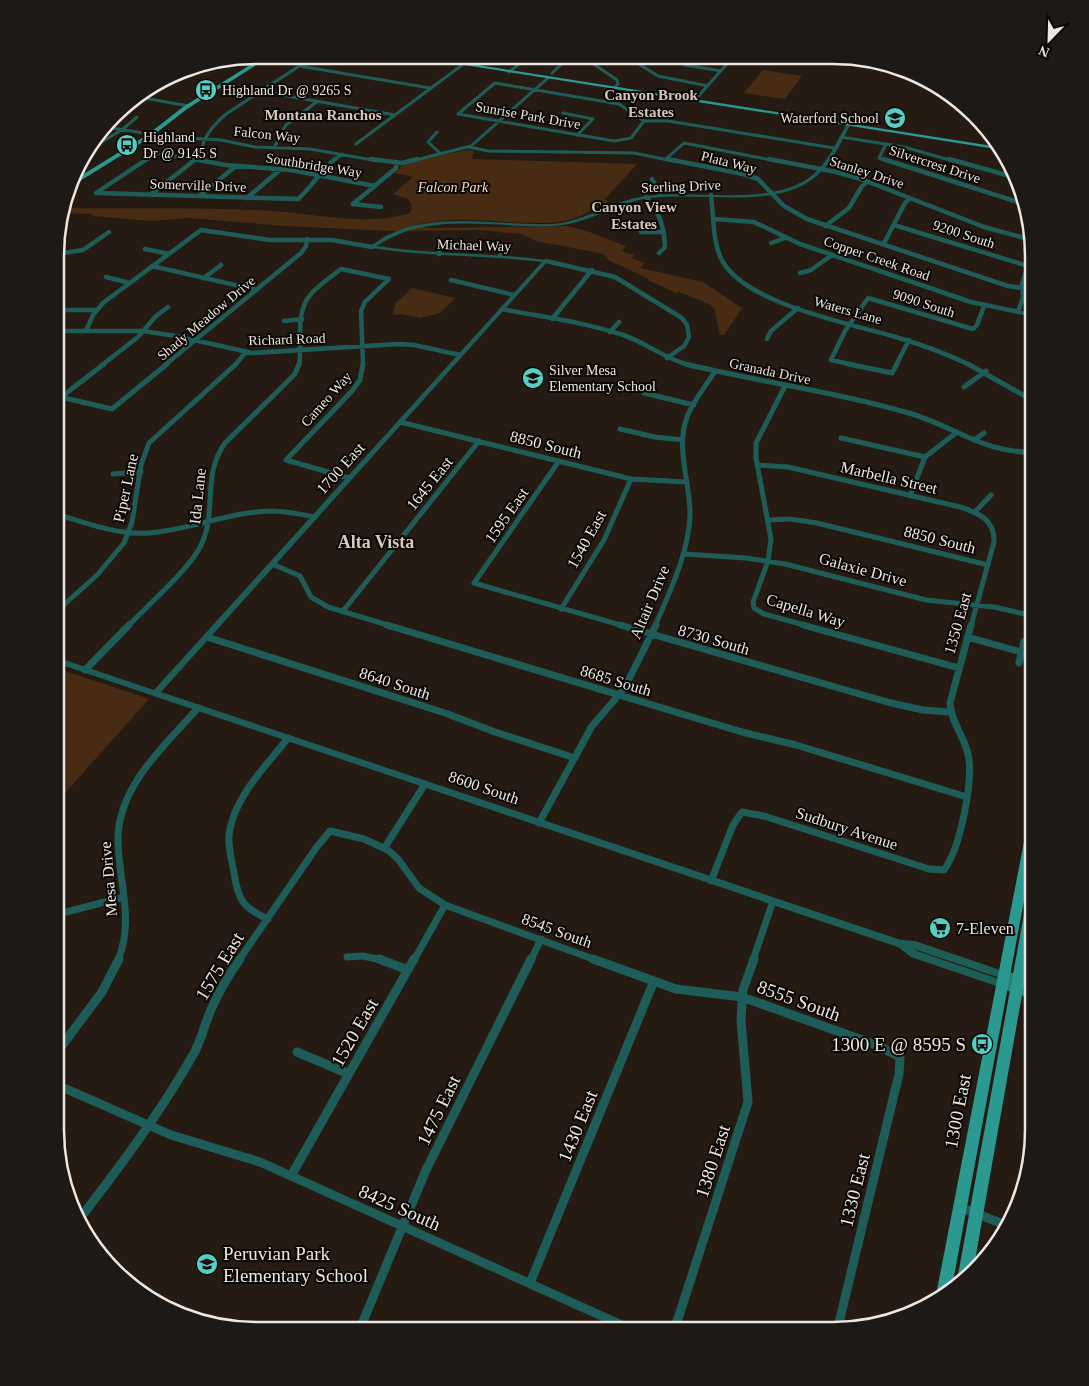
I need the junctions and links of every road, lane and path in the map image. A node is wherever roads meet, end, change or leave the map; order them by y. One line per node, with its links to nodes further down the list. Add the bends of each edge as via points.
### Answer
1 (256, 64): 24 (main road)
2 (301, 64): 11 (street)
3 (456, 64): 10 (main road)
4 (519, 64): 13 (street)
5 (562, 64): 14 (street)
6 (594, 64): 18 (street, via 618,80)
7 (639, 64): 16 (street, via 658,76)
8 (685, 64): 12 (street)
9 (727, 64): 12 (street)
10 (462, 65): 13 (main road); 17 (street)
11 (298, 66): 17 (street); 20 (street)
12 (721, 71): 16 (street)
13 (509, 72): 15 (main road)
14 (552, 73)
15 (548, 78): 18 (main road); 19 (street)
16 (708, 86): 23 (street)
17 (430, 88): 26 (street)
18 (614, 88): 23 (main road)
19 (534, 90): 28 (street); 28 (street, Sunrise Park Drive, via 495,84 458,114); 29 (street, via 619,104)
20 (259, 91): 22 (street); 37 (street, via 226,114)
21 (146, 98): 24 (street)
22 (318, 101): 26 (street); 42 (street, via 286,125)
23 (694, 101): 30 (main road)
24 (189, 106): 34 (main road)
25 (562, 113): 35 (street, via 593,119)
26 (395, 115): 39 (street)
27 (137, 117): 32 (street)
28 (500, 122): 35 (street, Sunrise Park Drive); 41 (street)
29 (644, 122): 35 (street, Sunrise Park Drive, via 631,138 624,141); 43 (street, via 668,121)
30 (848, 125): 36 (street, Sterling Drive); 44 (main road)
31 (112, 128): 32 (street, Falcon Way)
32 (123, 129): 34 (street, Falcon Way); 38 (street)
33 (437, 132): 46 (street, via 428,142)
34 (151, 134): 37 (street, Falcon Way); 55 (main road)
35 (577, 135)
36 (841, 137): 40 (street); 43 (street, Sterling Drive)
37 (205, 139): 42 (street, Falcon Way); 48 (street, via 202,154)
38 (101, 142)
39 (356, 144)
40 (886, 144): 54 (street); 68 (street, Silvercrest Drive, via 879,158)
41 (469, 147): 46 (street); 47 (street, Plata Way, via 484,151 628,153)
42 (274, 148): 45 (street, Falcon Way)
43 (834, 148): 51 (street, Sterling Drive)
44 (992, 148)
45 (342, 154): 49 (street, Falcon Way); 53 (street)
46 (441, 154): 49 (street)
47 (666, 159): 51 (street, Stanley Drive, via 684,143); 60 (street, Plata Way, via 751,176)
48 (195, 160): 50 (street, Southbridge Way); 59 (street, Southbridge Way, via 160,153); 61 (street)
49 (397, 163): 58 (street, via 396,168)
50 (236, 166): 52 (street, Southbridge Way); 64 (street)
51 (821, 168): 57 (street, Stanley Drive); 60 (street, Sterling Drive, via 803,184)
52 (281, 169): 53 (street, Southbridge Way); 66 (street)
53 (320, 175): 58 (street, Southbridge Way); 66 (street, Somerville Drive, via 298,199)
54 (1007, 175)
55 (80, 178)
56 (652, 179): 62 (street)
57 (868, 182): 67 (street, Stanley Drive); 72 (street, via 849,208)
58 (375, 186): 69 (street, via 352,204)
59 (96, 193): 61 (street, Somerville Drive)
60 (771, 193): 63 (street, Sterling Drive); 72 (street, Plata Way, via 792,212)
61 (150, 195): 64 (street, Somerville Drive)
62 (660, 195): 63 (street, Sterling Drive); 65 (street, Sterling Drive)
63 (711, 195): 70 (street, Waters Lane)
64 (199, 196): 66 (street, Somerville Drive)
65 (646, 197): 75 (street, via 662,218); 82 (street, Sterling Drive, via 614,204 566,224 430,226 399,233)
66 (247, 198)
67 (910, 198): 71 (street); 77 (street, Stanley Drive, via 984,227)
68 (1018, 202)
69 (382, 207)
70 (715, 218): 76 (street, Copper Creek Road, via 748,221); 108 (street, Waters Lane, via 720,254 732,273 758,292)
71 (894, 225): 81 (street); 93 (street, 9200 South)
72 (825, 226): 81 (street, Plata Way)
73 (108, 232): 85 (street, via 83,250)
74 (641, 232): 75 (street)
75 (664, 232): 86 (street, via 665,247)
76 (785, 238): 79 (street); 89 (street, Copper Creek Road)
77 (1025, 238)
78 (307, 239): 82 (street, Michael Way); 87 (street, Michael Way, via 270,240 200,230); 104 (street, Shady Meadow Drive, via 305,250)
79 (771, 243)
80 (440, 245): 88 (street)
81 (882, 245): 103 (street, Plata Way)
82 (372, 247): 88 (street, Michael Way, via 410,254)
83 (504, 248): 90 (street)
84 (145, 249): 87 (street)
85 (64, 253)
86 (659, 253)
87 (169, 254): 94 (street)
88 (439, 254): 90 (street, Michael Way)
89 (832, 255): 97 (street, via 812,270); 106 (street, Copper Creek Road)
90 (500, 256): 91 (street, Michael Way)
91 (546, 261): 96 (street, Michael Way); 105 (street, 1700 East)
92 (220, 265): 100 (street)
93 (1025, 265)
94 (152, 266): 100 (street); 102 (street)
95 (341, 269): 114 (street, Ida Lane, via 307,300); 126 (street, Cameo Way, via 389,279 363,307)
96 (592, 270): 115 (street); 130 (street, Michael Way, via 621,280 686,322 690,332 688,341)
97 (800, 273)
98 (106, 277): 102 (street)
99 (1025, 277): 103 (street)
100 (204, 278): 104 (street)
101 (451, 280): 105 (street)
102 (130, 283): 111 (street)
103 (1022, 288): 112 (street)
104 (257, 290): 125 (street, Shady Meadow Drive)
105 (514, 295): 109 (street, 1700 East)
106 (984, 306): 112 (street, Copper Creek Road); 118 (street, 9090 South, via 973,329 868,298)
107 (168, 307): 120 (street)
108 (798, 308): 118 (street, Waters Lane); 123 (street, via 771,330)
109 (502, 309): 115 (street, Granada Drive); 129 (street, 1700 East)
110 (66, 310): 111 (street)
111 (96, 310): 119 (street)
112 (1018, 312): 113 (street, Copper Creek Road)
113 (1025, 313)
114 (302, 319): 116 (street); 127 (street, Ida Lane)
115 (552, 319): 122 (street, Granada Drive)
116 (284, 321)
117 (618, 322): 122 (street)
118 (851, 323): 124 (street, Waters Lane); 124 (street, via 832,360 892,373)
119 (86, 331): 120 (street, Richard Road); 121 (street, Richard Road)
120 (143, 331): 125 (street, Richard Road); 135 (street)
121 (64, 332)
122 (610, 332): 130 (street, Granada Drive, via 632,338)
123 (768, 339)
124 (909, 340): 132 (street, Waters Lane)
125 (196, 341): 128 (street, Richard Road); 138 (street, Shady Meadow Drive, via 112,410)
126 (362, 346): 127 (street, Richard Road); 129 (street, Richard Road, via 407,344); 154 (street, Cameo Way, via 362,374 357,386 286,460)
127 (301, 350): 128 (street, Richard Road); 163 (street, Ida Lane, via 296,374 219,449 214,462)
128 (246, 352): 152 (street, Piper Lane, via 154,438 144,455)
129 (460, 355): 140 (street, 1700 East)
130 (667, 358): 131 (street, Granada Drive)
131 (714, 371): 133 (street, Granada Drive); 139 (street, Altair Drive)
132 (986, 371): 134 (street); 137 (street, Waters Lane)
133 (785, 386): 142 (street, Granada Drive, via 915,414); 151 (street, Capella Way, via 758,437 755,449)
134 (964, 387)
135 (64, 393)
136 (644, 393): 139 (street)
137 (1025, 395)
138 (64, 399)
139 (694, 405): 145 (street, Altair Drive, via 685,424)
140 (400, 422): 147 (street, 8850 South); 154 (street, 1700 East)
141 (620, 429): 145 (street)
142 (957, 432): 146 (street, Granada Drive); 149 (street)
143 (984, 433): 146 (street)
144 (841, 438): 149 (street)
145 (683, 440): 156 (street, Altair Drive)
146 (974, 440): 148 (street, Granada Drive, via 1008,451)
147 (479, 442): 150 (street, 8850 South); 174 (street, 1645 East)
148 (1025, 452)
149 (926, 457): 158 (street)
150 (559, 461): 155 (street, 8850 South); 170 (street, 1595 East)
151 (757, 464): 158 (street, Marbella Street, via 788,467); 162 (street, Capella Way)
152 (141, 472): 153 (street); 164 (street, Piper Lane)
153 (113, 474)
154 (349, 478): 161 (street, 1700 East)
155 (631, 479): 156 (street, 8850 South); 173 (street, 1540 East, via 604,540)
156 (687, 482): 166 (street, Altair Drive, via 690,515)
157 (991, 495): 159 (street)
158 (910, 496): 159 (street, Marbella Street)
159 (975, 512): 165 (street, Marbella Street, via 992,524)
160 (64, 516): 164 (street)
161 (315, 517): 163 (street, via 273,509); 168 (street, 1700 East)
162 (769, 520): 167 (street, Capella Way); 169 (street, 8850 South, via 817,523)
163 (208, 521): 164 (street, via 158,532); 184 (street, Ida Lane, via 204,541 193,559)
164 (129, 533): 171 (street, Piper Lane, via 118,552)
165 (994, 542): 169 (street, 1350 East)
166 (684, 554): 167 (street, Galaxie Drive); 176 (street, Altair Drive)
167 (768, 561): 172 (street, Galaxie Drive, via 926,600); 183 (street, Capella Way, via 753,602 758,612)
168 (272, 564): 174 (street, 8685 South, via 300,576 316,601); 177 (street, 1700 East)
169 (988, 565): 172 (street, 1350 East)
170 (474, 583): 173 (street, 8730 South)
171 (64, 604)
172 (977, 605): 175 (street, Galaxie Drive); 178 (street, 1350 East)
173 (561, 609): 176 (street, 8730 South)
174 (343, 611): 186 (street, 8685 South)
175 (1025, 614)
176 (652, 635): 186 (street, Altair Drive); 188 (street, 8730 South, via 891,703)
177 (207, 637): 185 (street, 1700 East); 190 (street, 8640 South)
178 (967, 637): 180 (street); 183 (street, 1350 East)
179 (1024, 642): 180 (street)
180 (1021, 652): 182 (street)
181 (64, 663): 184 (street, 8600 South)
182 (1019, 663)
183 (959, 668): 188 (street, 1350 East)
184 (85, 670): 185 (street, 8600 South)
185 (156, 693): 187 (street, 8600 South)
186 (619, 695): 190 (street, Altair Drive, via 596,720); 192 (street, 8685 South)
187 (198, 708): 189 (street, 8600 South); 197 (street, Mesa Drive, via 140,777 126,800 118,838)
188 (949, 712): 192 (street, via 968,752 971,774)
189 (288, 738): 191 (street, 8600 South); 201 (street, via 241,801 231,821 229,835 239,898 247,909)
190 (575, 758): 193 (street, Altair Drive)
191 (425, 784): 193 (street, 8600 South); 194 (street)
192 (967, 797): 196 (street, Sudbury Avenue, via 951,861 944,870 929,869 764,816 742,812)
193 (539, 823): 196 (street, 8600 South)
194 (385, 847): 199 (street, 8545 South, via 396,856 414,885); 201 (street, 1575 East, via 351,834 330,831)
195 (1025, 862): 206 (main road, 1300 East)
196 (711, 881): 198 (street, 8600 South)
197 (124, 897): 200 (street); 212 (street, Mesa Drive, via 125,938 119,958 97,999)
198 (773, 901): 206 (street, 8600 South, via 901,944 914,954); 211 (street, 1380 East)
199 (445, 905): 203 (street, 8545 South); 205 (street, 1520 East)
200 (64, 913)
201 (268, 919): 217 (street, 1575 East, via 220,990 195,1052)
202 (1025, 938): 208 (main road)
203 (541, 939): 207 (street, 8545 South); 225 (street, 1475 East, via 426,1170)
204 (347, 957): 205 (street, via 370,956)
205 (408, 970): 215 (street, 1520 East)
206 (1002, 979): 208 (main road, 8600 South); 218 (main road, 1300 East)
207 (654, 981): 211 (street, 8545 South, via 688,992); 227 (street, 1430 East)
208 (1016, 984): 209 (main road, 8600 South); 210 (main road, 8600 South); 219 (main road)
209 (1025, 984)
210 (1025, 990)
211 (742, 997): 214 (street, 8555 South, via 879,1046); 231 (street, 1380 East, via 748,1102)
212 (64, 1043)
213 (297, 1052): 215 (street)
214 (900, 1057): 232 (street, 1330 East, via 899,1074)
215 (349, 1074): 220 (street, 1520 East)
216 (64, 1088): 217 (street, 8425 South)
217 (148, 1126): 220 (street, 8425 South, via 247,1157); 223 (street, 1575 East)
218 (973, 1133): 219 (main road); 221 (main road, 1300 East)
219 (988, 1142): 222 (main road)
220 (290, 1176): 225 (street, 8425 South)
221 (960, 1207): 222 (street); 228 (main road, 1300 East)
222 (975, 1213): 224 (street); 226 (main road)
223 (83, 1214)
224 (1001, 1223)
225 (402, 1226): 227 (street, 8425 South); 229 (street, 1475 East)
226 (966, 1269)
227 (530, 1284): 230 (street, 8425 South)
228 (945, 1287)
229 (362, 1322)
230 (615, 1322)
231 (677, 1322)
232 (839, 1322)

